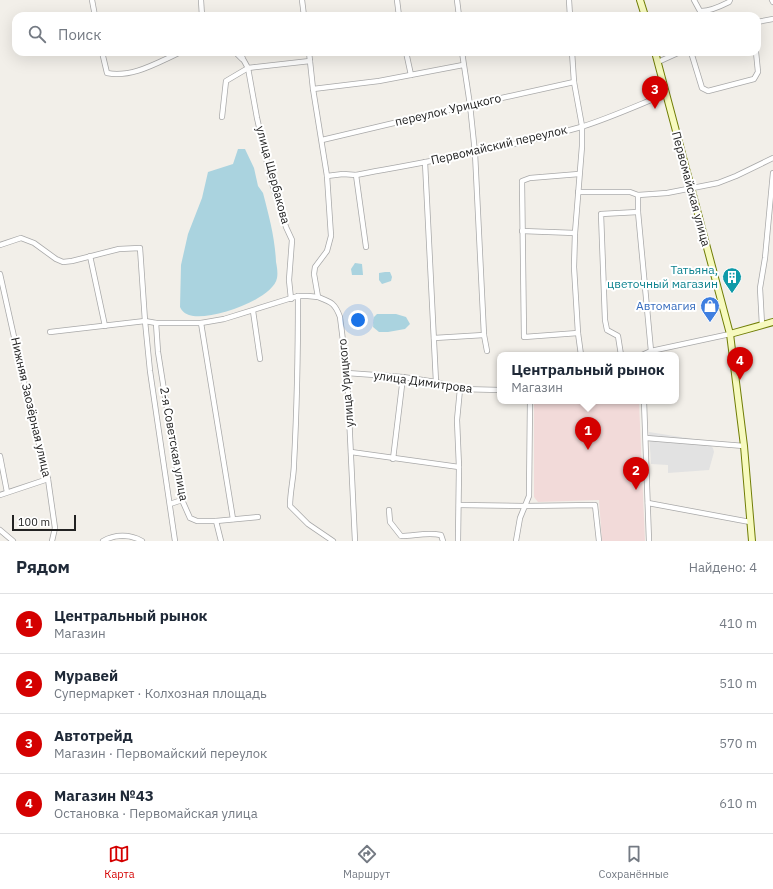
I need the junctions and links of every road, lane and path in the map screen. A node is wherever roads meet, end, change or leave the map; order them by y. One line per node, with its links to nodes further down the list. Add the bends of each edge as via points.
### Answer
1 (92, 0): 10 (street)
2 (201, 0): 11 (street)
3 (302, 0): 12 (street)
4 (397, 0): 13 (street)
5 (457, 0): 14 (street)
6 (569, 0): 15 (street)
7 (640, 0): 16 (main road)
8 (694, 0): 9 (street, via 700,11 704,11 724,5)
9 (730, 0)
10 (94, 12)
11 (202, 12)
12 (304, 12)
13 (398, 12)
14 (458, 12)
15 (570, 12)
16 (644, 12)
17 (773, 20): 18 (street)
18 (761, 22)
19 (103, 56): 20 (street, via 108,73 117,75 130,73)
20 (171, 56)
21 (239, 56): 31 (street)
22 (242, 56): 31 (street, улица Щербакова)
23 (309, 56): 32 (street)
24 (407, 56): 36 (street)
25 (462, 56): 34 (street)
26 (572, 56): 37 (street)
27 (656, 56): 33 (main road, Первомайская улица)
28 (671, 56): 33 (street)
29 (692, 56): 30 (street, via 702,88 708,91 754,79 758,72)
30 (756, 56)
31 (243, 60): 35 (street, улица Щербакова)
32 (310, 61): 35 (street); 38 (street)
33 (658, 62): 39 (main road, Первомайская улица)
34 (463, 65): 36 (street); 40 (street)
35 (248, 68): 41 (street, via 226,81); 62 (street, улица Щербакова, via 272,180 292,240 289,280)
36 (410, 75): 38 (street)
37 (574, 82): 40 (street, переулок Урицкого); 42 (street)
38 (313, 88): 43 (street)
39 (666, 94): 42 (street, Первомайский переулок); 51 (main road, Первомайская улица)
40 (470, 105): 43 (street, переулок Урицкого); 44 (street)
41 (222, 117)
42 (582, 126): 44 (street, Первомайский переулок); 48 (street)
43 (322, 140): 50 (street)
44 (475, 153): 46 (street, Первомайский переулок); 74 (street)
45 (773, 158): 51 (street, via 718,183)
46 (425, 162): 49 (street, Первомайский переулок); 75 (street)
47 (773, 173): 69 (street, via 760,288)
48 (579, 174): 52 (street); 55 (street, via 530,178 522,181)
49 (356, 175): 50 (street, Первомайский переулок); 58 (street)
50 (327, 176): 63 (street, via 331,238 327,251 315,267)
51 (691, 189): 53 (street); 73 (main road, Первомайская улица)
52 (578, 192): 53 (street, via 630,192); 56 (street)
53 (638, 195): 54 (street)
54 (638, 212): 77 (street); 79 (street, via 601,214 605,320 607,330 618,336)
55 (522, 232): 56 (street); 72 (street, via 524,337)
56 (575, 233): 72 (street, via 574,267)
57 (0, 245): 59 (street, via 22,238 63,262)
58 (366, 246)
59 (90, 256): 65 (street, via 119,249 140,248); 70 (street)
60 (0, 274): 94 (street, Нижняя Заозёрная улица)
61 (298, 296): 62 (street); 63 (street); 114 (street, via 294,474 290,506 308,524)
62 (291, 298): 64 (street)
63 (318, 298): 81 (street, улица Урицкого, via 332,303 337,308)
64 (253, 310): 66 (street, via 224,319); 80 (street)
65 (145, 321): 68 (street); 70 (street); 99 (street)
66 (201, 322): 68 (street); 104 (street)
67 (773, 322): 69 (main road)
68 (156, 323): 97 (street, 2-я Советская улица)
69 (762, 325): 73 (main road)
70 (105, 326): 71 (street)
71 (50, 332)
72 (578, 333): 78 (street)
73 (730, 334): 77 (street); 89 (main road, Первомайская улица)
74 (484, 335): 75 (street); 76 (street)
75 (434, 338): 83 (street)
76 (487, 351)
77 (651, 351)
78 (581, 352)
79 (621, 352)
80 (260, 359)
81 (347, 373): 82 (street, улица Димитрова); 90 (street, улица Урицкого)
82 (403, 377): 83 (street, улица Димитрова); 92 (street)
83 (436, 382): 84 (street, улица Димитрова)
84 (460, 389): 85 (street, улица Димитрова); 93 (street)
85 (497, 390)
86 (530, 404): 101 (street, via 530,496)
87 (644, 404): 88 (street)
88 (646, 438): 89 (street); 98 (street)
89 (744, 446): 106 (main road, Первомайская улица)
90 (351, 452): 92 (street); 115 (street, улица Урицкого)
91 (0, 456): 95 (street)
92 (393, 459): 93 (street)
93 (459, 466): 100 (street)
94 (48, 479): 95 (street); 109 (street, Нижняя Заозёрная улица, via 55,528)
95 (7, 492): 96 (street)
96 (0, 495)
97 (182, 500): 99 (street); 105 (street, 2-я Советская улица, via 190,518 197,521)
98 (648, 502): 106 (street); 120 (street)
99 (170, 504): 112 (street)
100 (459, 504): 101 (street); 117 (street)
101 (525, 506): 118 (street); 119 (street, via 595,505)
102 (390, 510): 116 (street, via 390,522 401,536 436,534 441,535)
103 (258, 517): 104 (street)
104 (233, 519): 105 (street)
105 (216, 521): 113 (street)
106 (750, 522): 121 (main road, Первомайская улица)
107 (0, 530): 108 (street)
108 (12, 541)
109 (52, 541)
110 (103, 541): 111 (street, via 129,535)
111 (142, 541)
112 (175, 541)
113 (221, 541)
114 (333, 541)
115 (355, 541)
116 (443, 541)
117 (458, 541)
118 (516, 541)
119 (599, 541)
120 (649, 541)
121 (752, 541)

